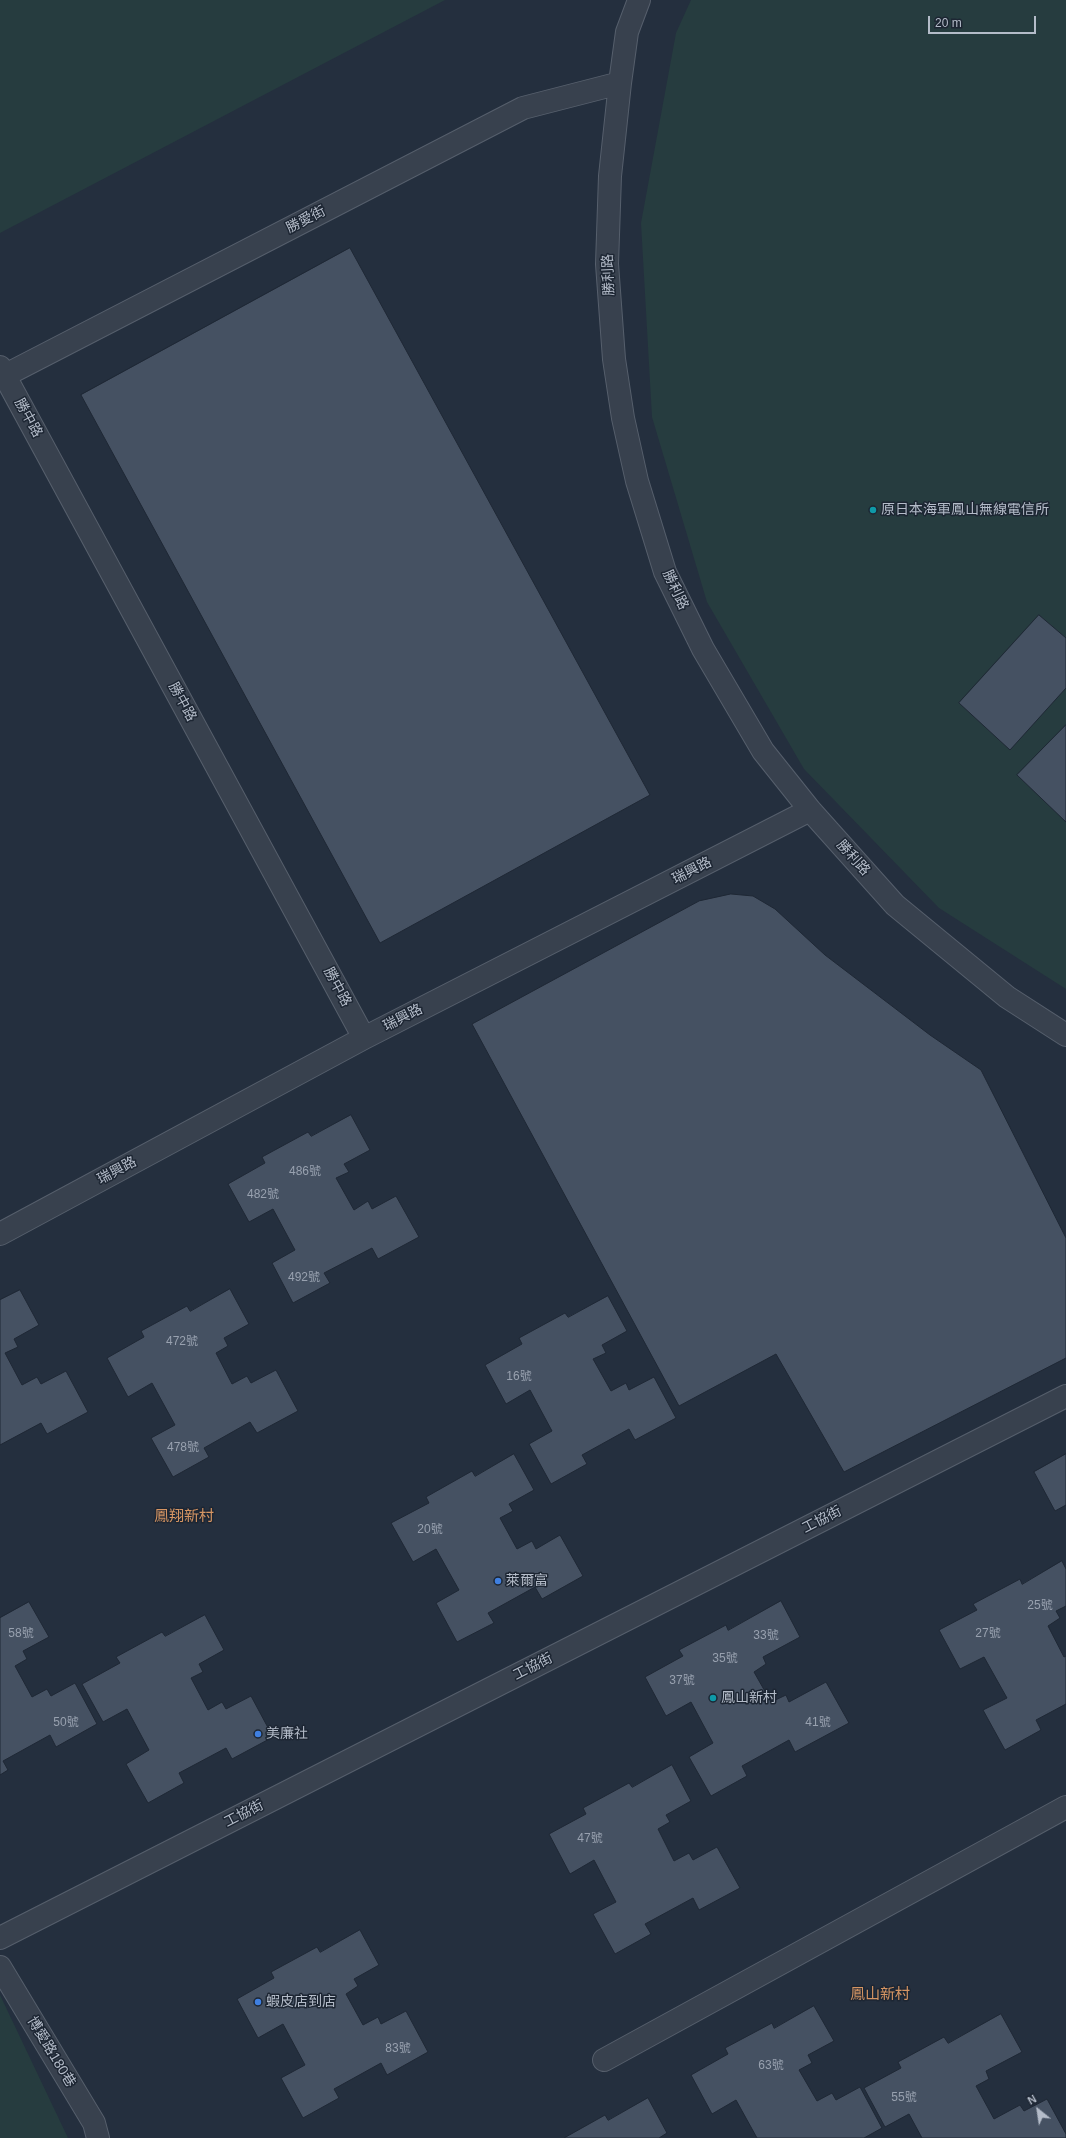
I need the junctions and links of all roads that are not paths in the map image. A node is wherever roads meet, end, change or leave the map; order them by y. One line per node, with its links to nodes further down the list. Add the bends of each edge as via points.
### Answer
1 (639, 0): 2 (street, 勝利路, via 627,32)
2 (620, 83): 3 (street, 勝愛街, via 523,108); 4 (street, 勝利路, via 610,176 607,264 614,359 623,418 637,481 665,572 703,648 763,751)
3 (2, 373): 6 (street, 勝中路)
4 (810, 810): 5 (street, 勝利路, via 896,905 1007,997); 6 (street, 瑞興路)
5 (1066, 1034)
6 (364, 1038): 7 (street, 瑞興路)
7 (0, 1234)
8 (1066, 1396): 10 (street, 工協街)
9 (1066, 1806): 12 (street)
10 (0, 1938)
11 (0, 1967): 13 (street, 博愛路180巷, via 94,2123)
12 (604, 2060)
13 (98, 2138)

